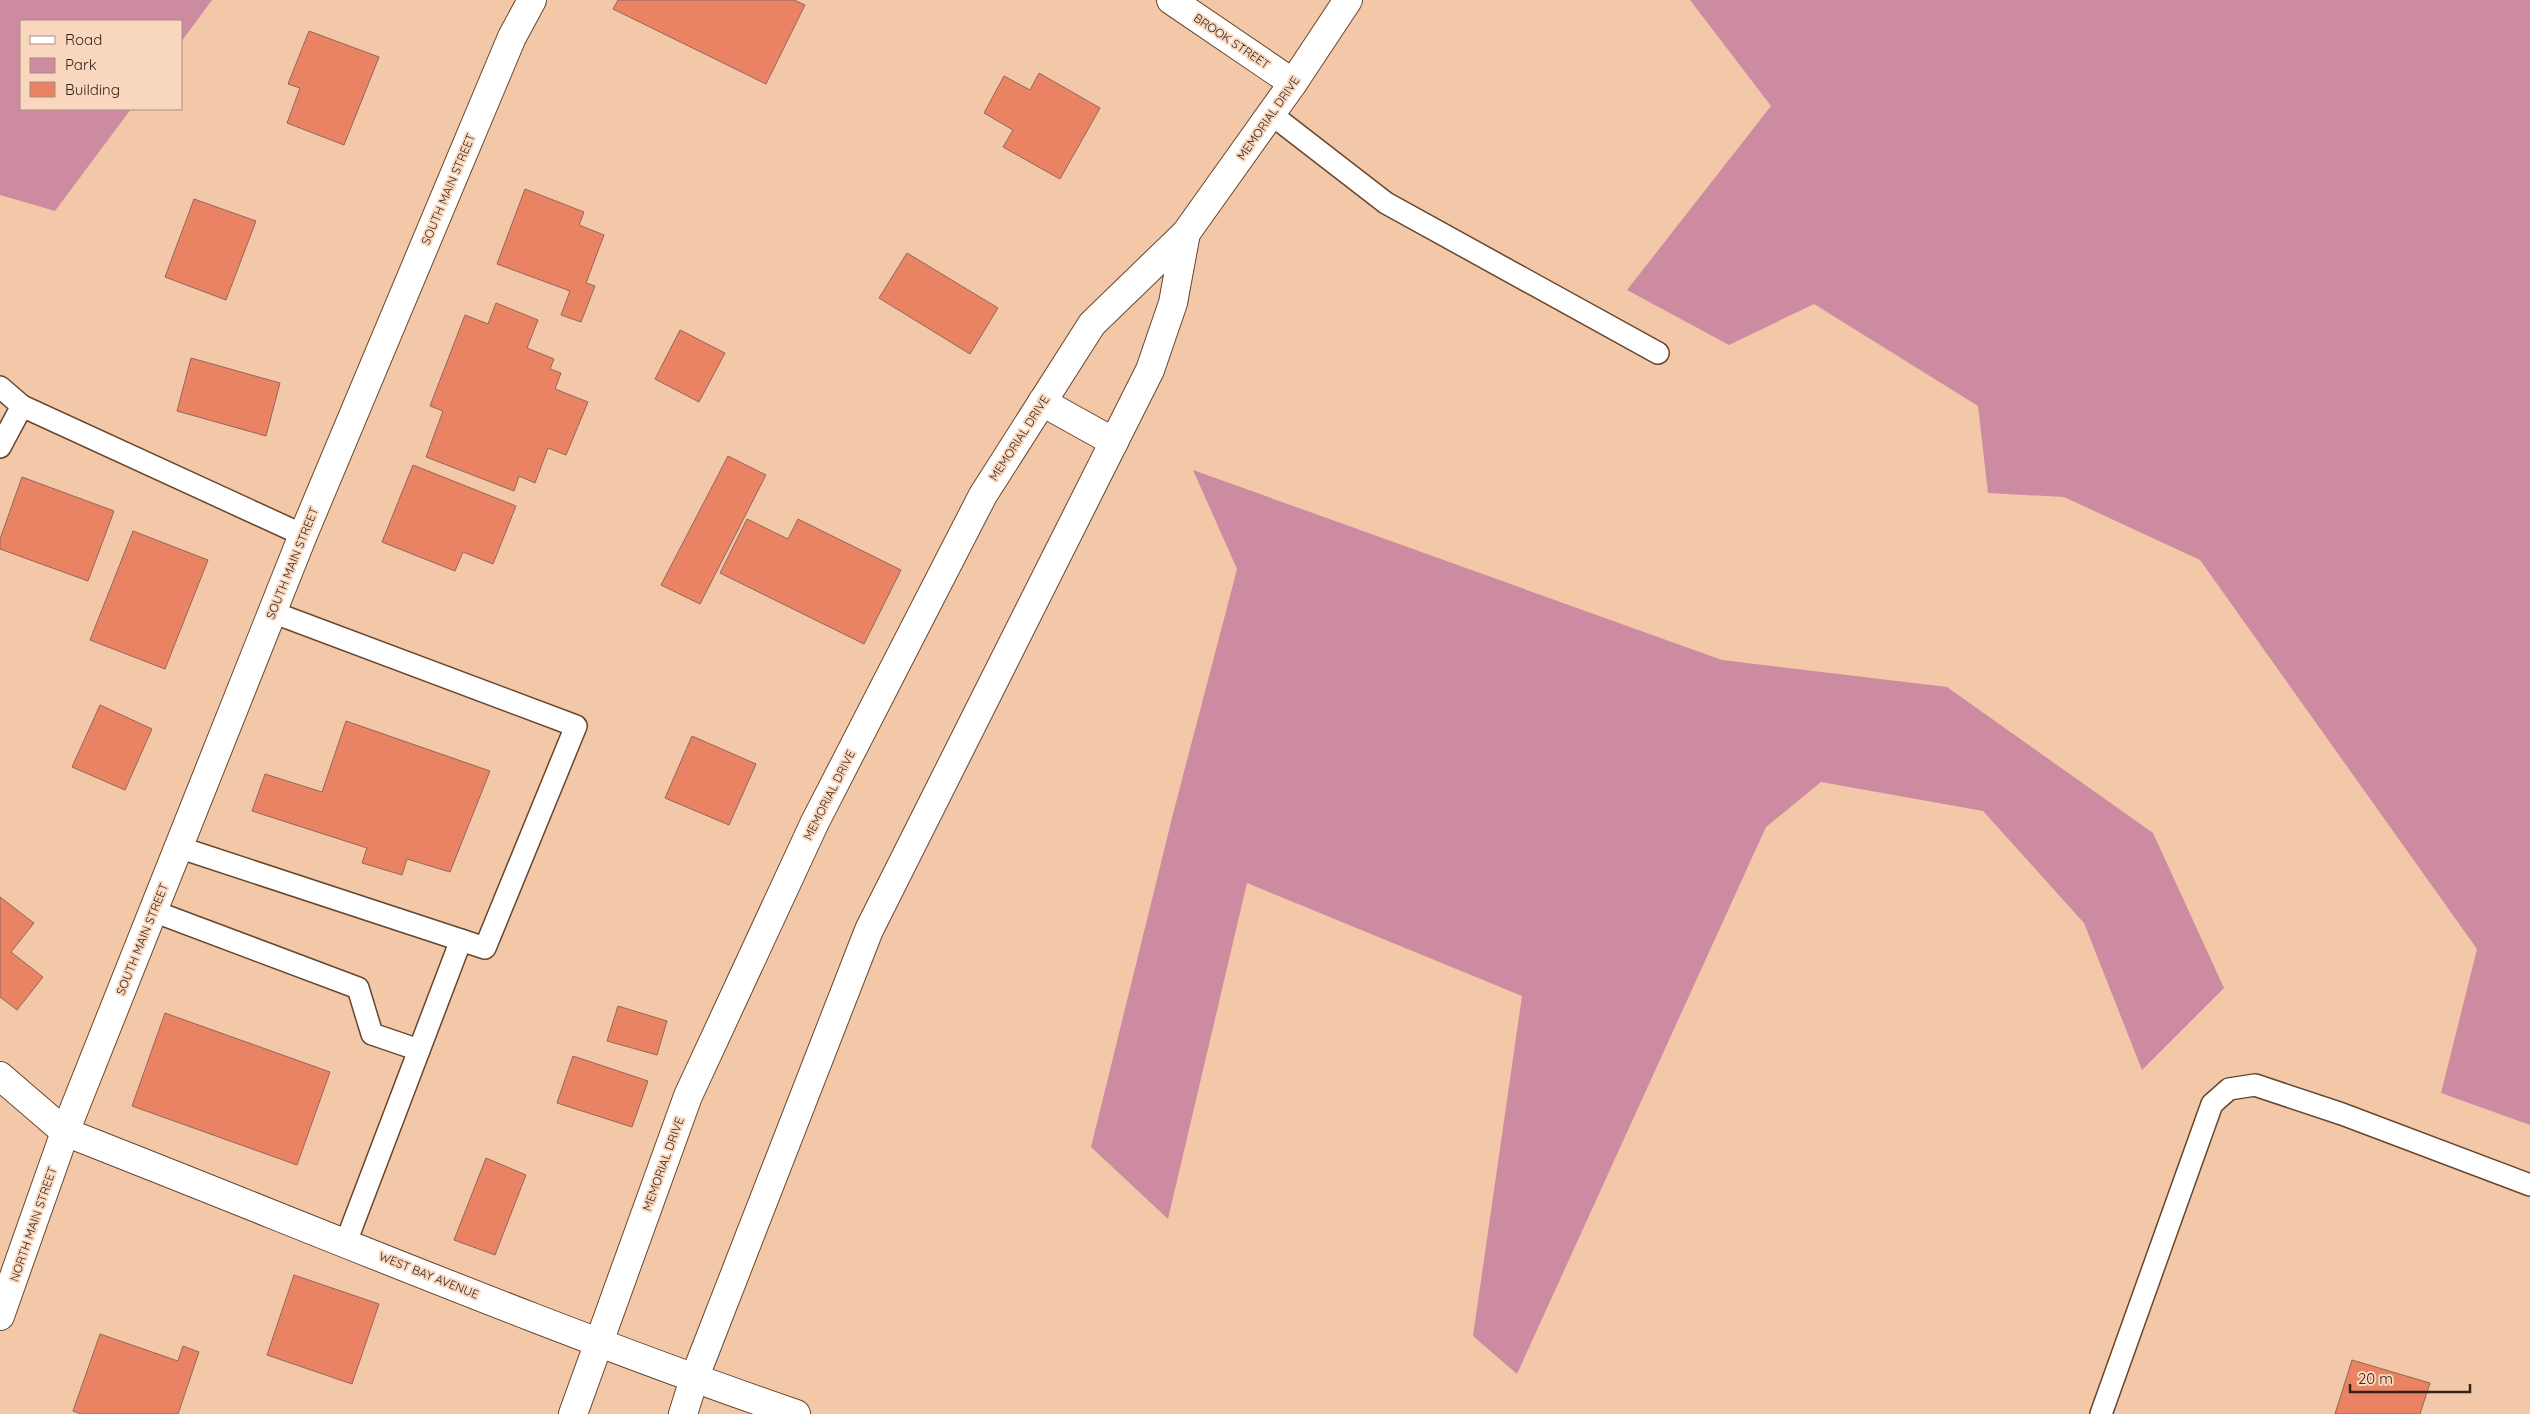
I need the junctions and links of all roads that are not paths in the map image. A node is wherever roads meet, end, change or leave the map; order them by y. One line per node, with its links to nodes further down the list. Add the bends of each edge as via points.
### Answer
1 (532, 0): 13 (main road, SOUTH MAIN STREET, via 512,37)
2 (1171, 0): 4 (main road, BROOK STREET)
3 (1348, 0): 4 (main road, MEMORIAL DRIVE)
4 (1293, 83): 5 (main road, MEMORIAL DRIVE)
5 (1271, 114): 6 (main road, MEMORIAL DRIVE); 7 (lane, via 1386,203)
6 (1186, 233): 9 (main road, MEMORIAL DRIVE, via 1092,324); 11 (main road, MEMORIAL DRIVE, via 1173,303 1150,370)
7 (1658, 353)
8 (0, 387): 10 (lane)
9 (1042, 402): 11 (main road); 24 (main road, MEMORIAL DRIVE, via 982,495 815,822 688,1096)
10 (22, 406): 12 (lane); 13 (lane)
11 (1114, 442): 25 (main road, MEMORIAL DRIVE, via 869,930)
12 (0, 447)
13 (303, 535): 14 (main road, SOUTH MAIN STREET)
14 (272, 612): 15 (main road, SOUTH MAIN STREET); 17 (lane, via 576,726 485,948)
15 (178, 847): 16 (main road, SOUTH MAIN STREET); 17 (lane)
16 (153, 911): 18 (lane, via 358,988 372,1034); 20 (main road, SOUTH MAIN STREET)
17 (461, 940): 18 (lane)
18 (419, 1050): 22 (lane)
19 (0, 1076): 20 (main road, WEST BAY AVENUE)
20 (65, 1132): 22 (main road, WEST BAY AVENUE); 23 (main road, NORTH MAIN STREET)
21 (2530, 1185): 29 (lane, via 2342,1114 2255,1086 2229,1089 2212,1104)
22 (346, 1242): 24 (main road, WEST BAY AVENUE)
23 (0, 1316)
24 (599, 1342): 25 (main road, WEST BAY AVENUE); 26 (main road, MEMORIAL DRIVE)
25 (694, 1379): 27 (main road, MEMORIAL DRIVE); 28 (main road, WEST BAY AVENUE)
26 (573, 1414)
27 (684, 1414)
28 (796, 1414)
29 (2101, 1414)

